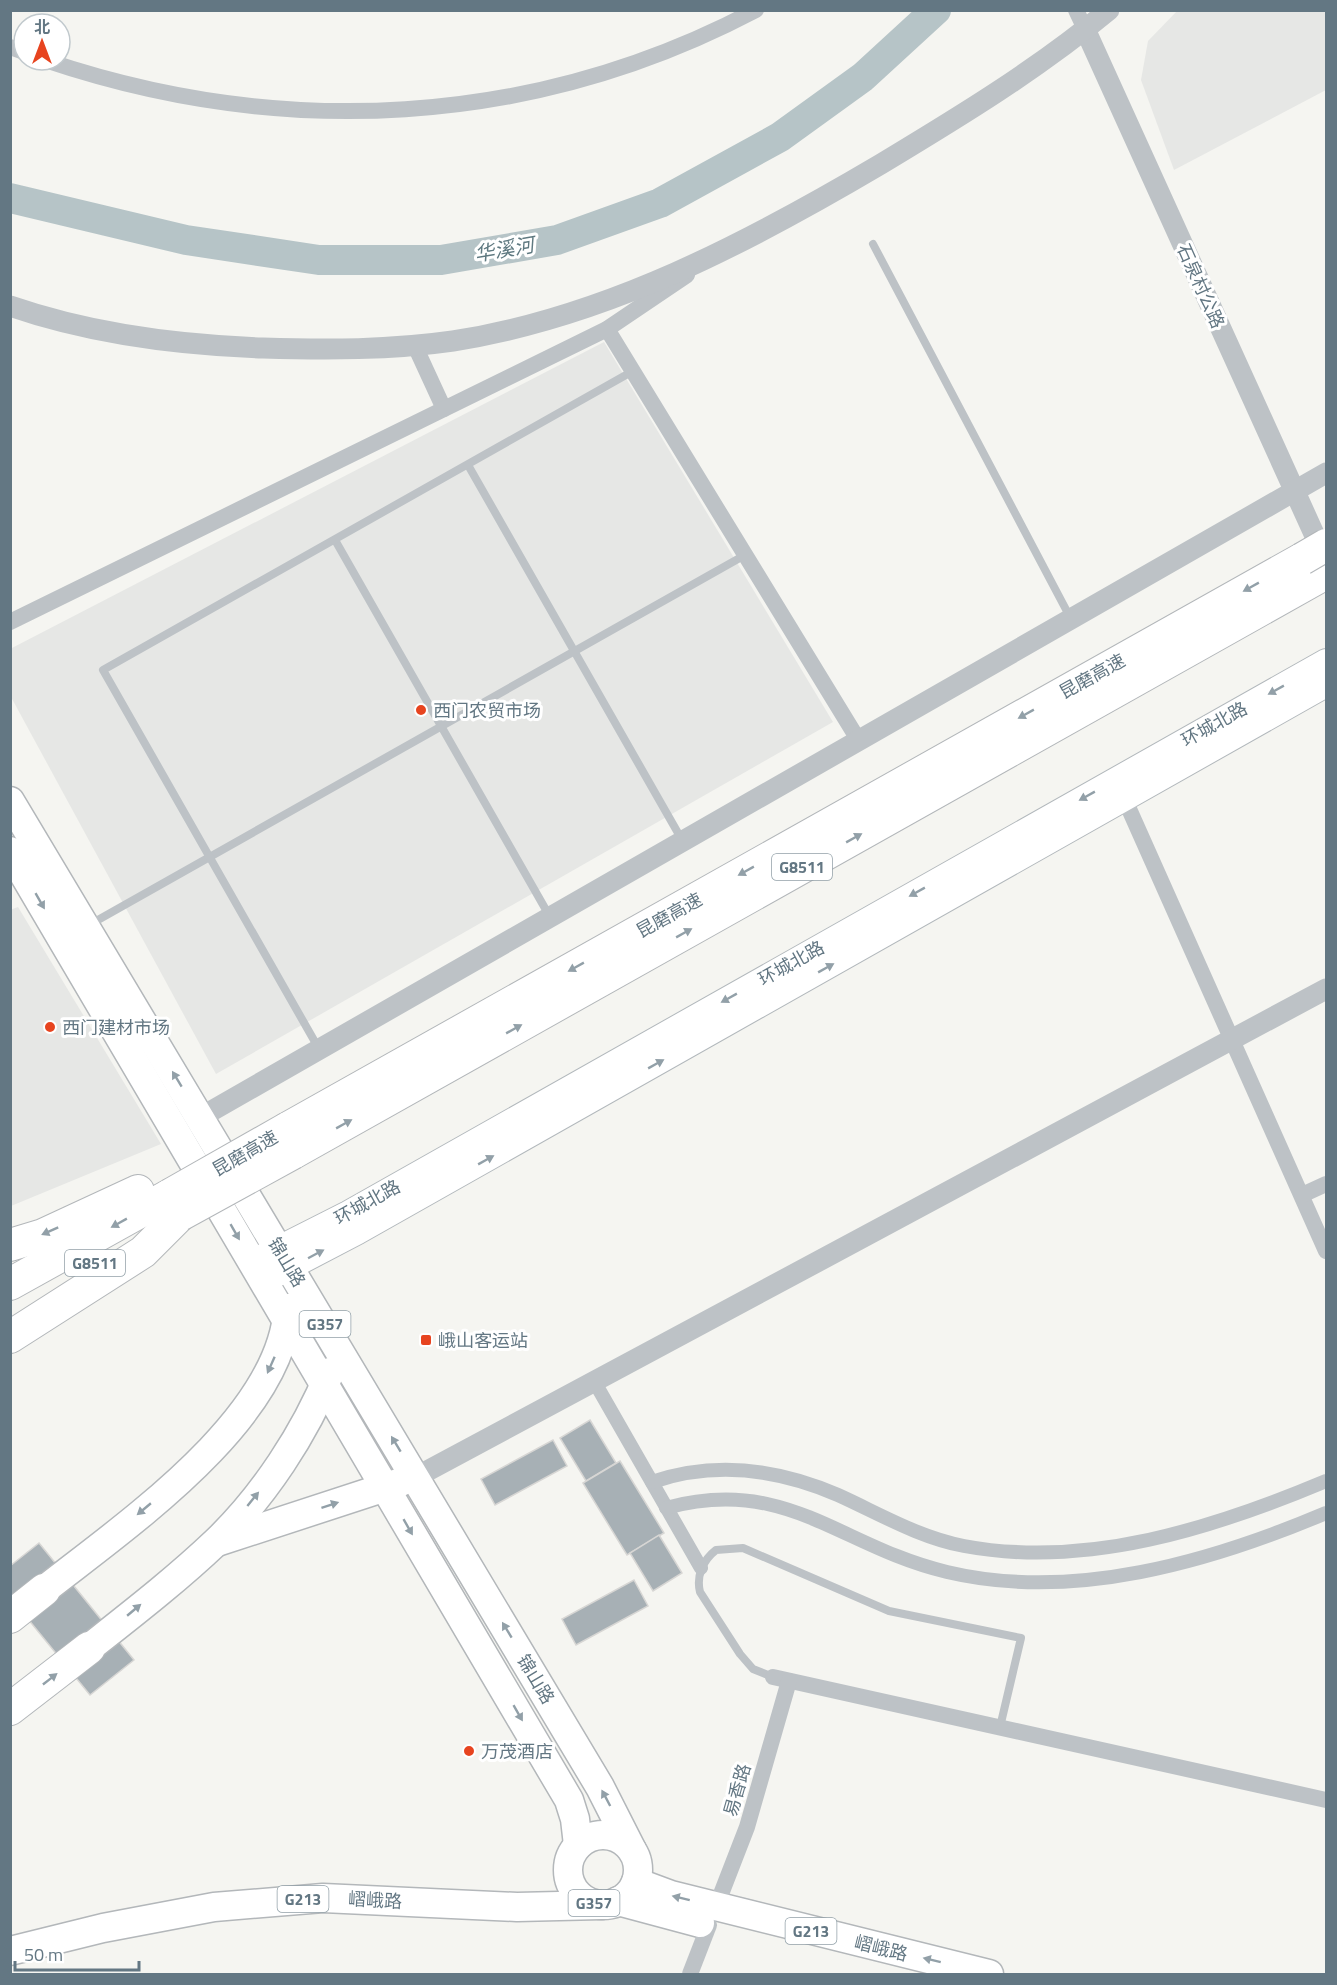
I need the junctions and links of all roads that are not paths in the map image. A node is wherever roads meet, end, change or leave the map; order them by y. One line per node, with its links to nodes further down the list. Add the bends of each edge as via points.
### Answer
1 (756, 10): 4 (street, via 684,44 592,76 511,96 393,111 317,112 211,102 145,90)
2 (1109, 10): 3 (street)
3 (1080, 20): 6 (street, via 998,91 851,181); 14 (street, 石泉村公路)
4 (72, 68)
5 (873, 244): 18 (lane)
6 (723, 250): 8 (street); 9 (street, via 652,282 565,314 484,335)
7 (10, 306): 9 (street, via 104,331 188,343 321,350)
8 (607, 329): 10 (street); 11 (street)
9 (415, 346): 11 (street)
10 (633, 371): 12 (lane); 16 (street)
11 (444, 409): 19 (street)
12 (468, 465): 15 (lane); 20 (lane)
13 (1326, 473): 14 (street)
14 (1294, 492): 17 (street, 石泉村公路); 18 (street)
15 (335, 540): 23 (lane); 28 (lane, via 103,670)
16 (745, 555): 20 (lane); 24 (street)
17 (1318, 564): 37 (highway, 昆磨高速 / G8511, one-way to 17); 37 (highway, 昆磨高速 / G8511, one-way to 37, via 393,1070)
18 (1072, 620): 24 (street)
19 (10, 622)
20 (574, 651): 23 (lane); 27 (lane)
21 (1326, 661): 25 (main road, 环城北路, one-way to 25)
22 (1326, 685): 25 (main road, 环城北路)
23 (441, 726): 28 (lane); 30 (lane)
24 (859, 741): 27 (street)
25 (1120, 789): 33 (street); 43 (main road, 环城北路, via 358,1232)
26 (10, 801): 29 (highway, 锦山路 / G357)
27 (683, 842): 30 (street)
28 (209, 857): 31 (lane); 34 (lane)
29 (21, 861): 31 (highway, 锦山路 / G357); 36 (highway, 锦山路 / G357, one-way to 36)
30 (550, 918): 34 (street)
31 (86, 927): 35 (highway, 锦山路 / G357, one-way to 31)
32 (1326, 989): 33 (street)
33 (1232, 1039): 39 (street); 50 (street)
34 (319, 1050): 35 (street)
35 (201, 1118): 36 (street); 43 (highway, 锦山路 / G357)
36 (176, 1132): 44 (highway, 锦山路 / G357, one-way to 44)
37 (287, 1134): 40 (highway, 昆磨高速 / G8511, bridge)
38 (1326, 1184): 39 (street)
39 (1302, 1195): 42 (street)
40 (170, 1197): 41 (highway, one-way to 41); 45 (highway, 昆磨高速 / G8511, one-way to 45); 46 (highway, 昆磨高速 / G8511); 48 (highway, via 143,1252)
41 (10, 1245)
42 (1326, 1251)
43 (285, 1258): 44 (main road, 环城北路); 47 (highway); 49 (highway, 锦山路 / G357)
44 (258, 1272): 47 (highway, 锦山路 / G357)
45 (10, 1284)
46 (10, 1311)
47 (287, 1321): 51 (highway, 锦山路 / G357); 60 (highway, one-way to 60, via 269,1371 230,1431 164,1492)
48 (10, 1337)
49 (339, 1347): 51 (highway); 52 (highway, 锦山路 / G357, one-way to 49)
50 (594, 1381): 52 (street); 54 (street)
51 (325, 1385): 55 (highway, 锦山路 / G357); 58 (highway, one-way to 51, via 280,1463)
52 (416, 1477): 55 (highway); 67 (highway, 锦山路 / G357, one-way to 52, via 600,1787)
53 (1326, 1481): 54 (street, via 1181,1531 1125,1544 1040,1553 1000,1551 933,1538 812,1485 779,1475 724,1469 696,1471)
54 (652, 1482): 56 (street)
55 (385, 1487): 58 (highway, one-way to 55); 68 (highway, 锦山路 / G357, one-way to 68, via 569,1800 575,1819)
56 (666, 1508): 57 (street, via 712,1499 768,1503 814,1518 912,1562 968,1576 1021,1582 1093,1579 1160,1567); 59 (street)
57 (1326, 1513)
58 (215, 1543): 62 (highway, one-way to 58)
59 (701, 1568): 63 (lane, via 700,1592 740,1654 753,1669); 65 (lane, via 716,1550 743,1548 889,1611 1021,1638)
60 (44, 1590): 61 (highway)
61 (10, 1617)
62 (89, 1648): 64 (highway, one-way to 62)
63 (781, 1679): 65 (street); 71 (street, 易香路, via 747,1827)
64 (10, 1709)
65 (1000, 1727): 66 (street)
66 (1326, 1800)
67 (632, 1850): 68 (highway, via 606,1835 588,1838); 69 (highway, G357, via 638,1863)
68 (574, 1853): 69 (highway, G357, via 569,1879 573,1889 587,1901); 70 (highway, G357, via 543,1892)
69 (618, 1896): 70 (highway, 嶍峨路 / G213); 71 (highway, 嶍峨路 / G213, via 670,1895)
70 (517, 1907): 72 (highway, 嶍峨路 / G213, via 323,1898 225,1906 103,1928)
71 (713, 1916): 73 (street, 易香路); 74 (highway, 嶍峨路 / G213); 75 (highway, 嶍峨路 / G213, one-way to 71)
72 (10, 1951)
73 (690, 1974)
74 (907, 1974)
75 (989, 1974)

